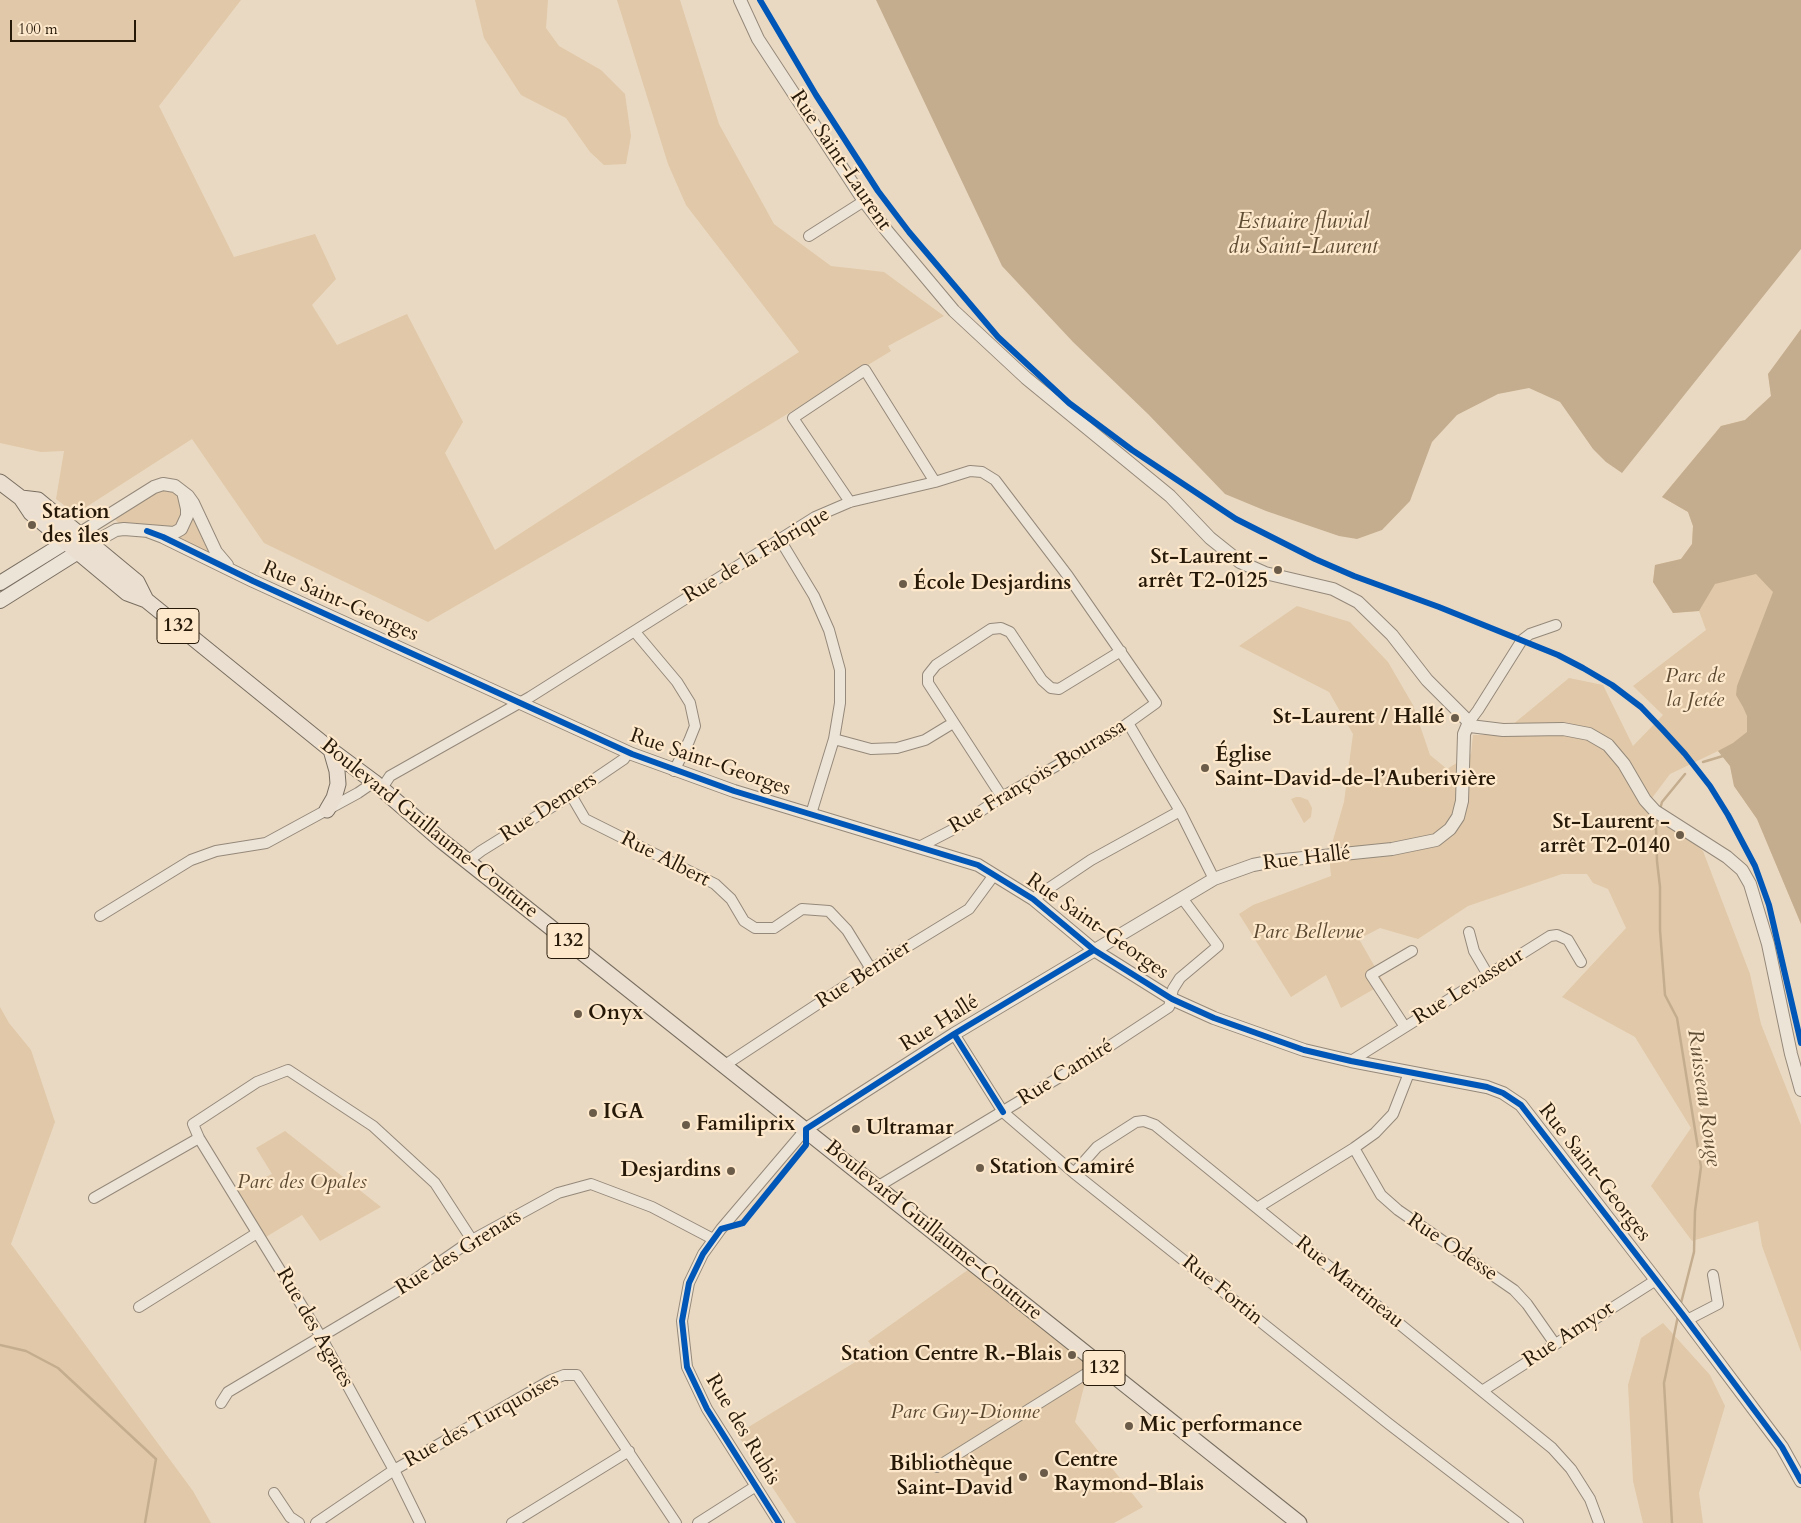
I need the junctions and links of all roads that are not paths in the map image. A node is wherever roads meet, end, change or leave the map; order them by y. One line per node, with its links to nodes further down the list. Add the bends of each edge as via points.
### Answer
1 (740, 0): 2 (street, Rue Saint-Laurent, via 758,39)
2 (864, 201): 3 (street); 22 (street, Rue Saint-Laurent, via 954,310 1026,378 1170,496 1210,538 1240,562 1281,577 1333,589 1358,602 1392,635 1427,680)
3 (809, 236)
4 (0, 482): 9 (main road, Boulevard Guillaume-Couture / 132, via 21,498 31,513)
5 (935, 482): 7 (street, Rue de la Fabrique); 7 (street, via 865,370 794,418); 19 (street, Rue de la Fabrique, via 970,471 982,472 995,480)
6 (182, 490): 8 (street, Rue Saint-Georges, via 187,516 180,529 174,533); 9 (street, via 163,484 154,487); 13 (street, Rue Saint-Georges, via 193,503 216,552)
7 (850, 502): 10 (street, Rue de la Fabrique)
8 (146, 531): 11 (street, Rue Saint-Georges, via 124,528); 13 (street, Rue Saint-Georges)
9 (73, 538): 11 (main road, Boulevard Guillaume-Couture / 132); 12 (main road, Boulevard Guillaume-Couture / 132); 14 (main road)
10 (779, 538): 18 (street, Rue de la Fabrique); 25 (street, via 814,596 829,630 840,670 840,703)
11 (91, 544): 12 (main road); 15 (main road, Boulevard Guillaume-Couture / 132, via 138,582)
12 (78, 552): 15 (main road, Boulevard Guillaume-Couture / 132, via 127,593); 16 (main road)
13 (230, 569): 20 (street, Rue Saint-Georges)
14 (0, 583)
15 (146, 600): 26 (main road, Boulevard Guillaume-Couture / 132)
16 (0, 601)
17 (1556, 626): 22 (street, Rue Hallé, via 1530,634 1522,640)
18 (635, 632): 20 (street, Rue de la Fabrique); 28 (street, via 677,682 690,703 695,726)
19 (1120, 651): 21 (street, Rue de la Fabrique); 23 (street, via 1059,689 1051,688 1042,680 1010,632 1001,628 991,629 936,665 928,675 928,683)
20 (520, 703): 27 (street, Rue Saint-Georges); 29 (street, Rue de la Fabrique)
21 (1156, 703): 24 (street, Rue François-Bourassa)
22 (1468, 722): 38 (street, Rue Hallé, via 1464,734 1462,801 1458,817 1450,829 1436,840 1274,861); 54 (street, Rue Saint-Laurent, via 1470,726 1485,729 1563,729 1589,734 1608,745 1655,811 1742,870 1750,884 1768,944)
23 (953, 723): 25 (street, via 925,740 897,748 871,749); 31 (street)
24 (1128, 723): 31 (street, Rue François-Bourassa); 33 (street)
25 (834, 739): 34 (street)
26 (331, 750): 29 (main road, Boulevard Guillaume-Couture / 132); 32 (main road, via 338,784)
27 (628, 753): 28 (street, Rue Saint-Georges); 30 (street, Rue Demers)
28 (674, 771): 34 (street, Rue Saint-Georges)
29 (378, 785): 32 (street, Rue de la Fabrique); 36 (main road, Boulevard Guillaume-Couture / 132)
30 (571, 795): 36 (street, Rue Demers); 46 (street, Rue Albert, via 585,819 715,884 731,899 744,921 755,928 774,928 802,909 829,910)
31 (1002, 797): 35 (street, Rue François-Bourassa, via 952,830)
32 (327, 810): 41 (street, Rue de la Fabrique, via 266,843 216,851 192,860)
33 (1180, 811): 38 (street); 40 (street, via 1091,860)
34 (811, 814): 35 (street, Rue Saint-Georges)
35 (918, 847): 37 (street, Rue Saint-Georges, via 978,865)
36 (468, 861): 52 (main road, Boulevard Guillaume-Couture / 132)
37 (994, 875): 40 (street, Rue Saint-Georges); 46 (street, Rue Bernier, via 969,909)
38 (1214, 878): 39 (street, Rue Hallé)
39 (1182, 898): 43 (street, Rue Hallé); 48 (street, via 1218,946 1180,978 1173,989)
40 (1033, 899): 43 (street, Rue Saint-Georges)
41 (100, 916)
42 (1469, 932): 47 (street, via 1474,951)
43 (1094, 950): 48 (street, Rue Saint-Georges); 50 (street, Rue Hallé)
44 (1412, 951): 49 (street, via 1371,975)
45 (1581, 962): 47 (street, Rue Levasseur, via 1568,940 1557,935 1550,936)
46 (872, 969): 52 (street, Rue Bernier)
47 (1488, 975): 49 (street, Rue Levasseur)
48 (1172, 999): 51 (street, Rue Saint-Georges, via 1259,1035); 55 (street, Rue Camiré, via 1169,1008)
49 (1405, 1027): 51 (street, Rue Levasseur)
50 (954, 1034): 55 (street, Rue Fortin); 56 (street, Rue Hallé)
51 (1351, 1061): 53 (street, Rue Saint-Georges)
52 (725, 1065): 56 (main road, Boulevard Guillaume-Couture / 132)
53 (1409, 1073): 58 (street, via 1393,1114); 67 (street, Rue Saint-Georges, via 1487,1088 1503,1093 1521,1105)
54 (1801, 1090)
55 (1003, 1112): 59 (street, Rue Fortin); 60 (street, Rue Camiré)
56 (806, 1129): 60 (main road, Boulevard Guillaume-Couture / 132); 64 (street, Rue des Rubis)
57 (199, 1138): 61 (street); 63 (street, Rue des Agates); 65 (street, via 193,1124 258,1082 288,1070 373,1126 436,1183)
58 (1354, 1148): 62 (street); 71 (street, Rue Odesse, via 1381,1195 1514,1290)
59 (1074, 1173): 62 (street, Rue Martineau, via 1097,1147 1136,1122 1144,1121 1155,1125); 89 (street, Rue Fortin)
60 (877, 1187): 72 (main road, Boulevard Guillaume-Couture / 132)
61 (94, 1198)
62 (1257, 1208): 73 (street, Rue Martineau)
63 (257, 1233): 68 (street); 70 (street, Rue des Agates)
64 (712, 1239): 65 (street, Rue des Grenats, via 652,1207 591,1184 558,1193); 79 (street, Rue des Rubis, via 689,1283 682,1321 687,1367 708,1409)
65 (472, 1240): 70 (street, Rue des Grenats, via 401,1289)
66 (1713, 1275): 69 (street, via 1718,1304)
67 (1656, 1280): 69 (street, Rue Saint-Georges); 71 (street, Rue Amyot)
68 (138, 1307)
69 (1687, 1320): 78 (street, Rue Saint-Georges, via 1782,1447)
70 (321, 1337): 74 (street, Rue des Grenats, via 228,1392); 77 (street, Rue des Agates)
71 (1555, 1344): 73 (street, Rue Amyot)
72 (1100, 1365): 76 (street); 88 (main road, Boulevard Guillaume-Couture / 132)
73 (1482, 1391): 90 (street, Rue Martineau, via 1552,1448 1571,1469 1590,1499)
74 (221, 1403)
75 (629, 1451): 77 (street, Rue des Turquoises, via 576,1375 564,1375); 84 (street); 85 (street, Rue des Turquoises)
76 (937, 1467)
77 (394, 1470): 82 (street, Rue des Turquoises); 83 (street, Rue des Agates)
78 (1801, 1481)
79 (756, 1486): 86 (street); 87 (street, Rue des Rubis)
80 (274, 1493): 81 (street)
81 (299, 1523)
82 (316, 1523)
83 (420, 1523)
84 (512, 1523)
85 (676, 1523)
86 (698, 1523)
87 (779, 1523)
88 (1299, 1523)
89 (1518, 1523)
90 (1599, 1523)

